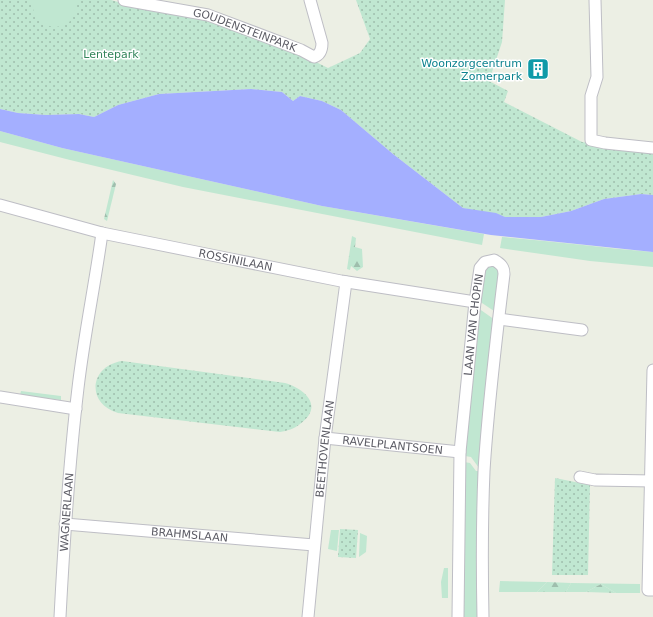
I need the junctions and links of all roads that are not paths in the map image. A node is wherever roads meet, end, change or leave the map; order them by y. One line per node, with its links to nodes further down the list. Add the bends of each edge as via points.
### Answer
1 (124, 0): 2 (street, GOUDENSTEINPARK, via 208,15 314,57 321,51 322,43)
2 (310, 0)
3 (595, 0): 4 (street, via 596,77 591,96 591,140)
4 (653, 148)
5 (0, 205): 6 (street, ROSSINILAAN)
6 (102, 232): 7 (street, ROSSINILAAN); 13 (street, WAGNERLAAN)
7 (346, 282): 8 (street, ROSSINILAAN); 15 (street, BEETHOVENLAAN)
8 (475, 302): 9 (street, LAAN VAN CHOPIN, via 480,268 489,260 498,262 504,269); 16 (street, LAAN VAN CHOPIN)
9 (499, 319): 10 (street); 25 (street, LAAN VAN CHOPIN, via 484,471)
10 (582, 330)
11 (653, 370): 14 (street)
12 (0, 397): 13 (street)
13 (76, 409): 19 (street, WAGNERLAAN)
14 (652, 433): 18 (street)
15 (325, 438): 16 (street, RAVELPLANTSOEN); 20 (street, BEETHOVENLAAN)
16 (460, 452): 24 (street, LAAN VAN CHOPIN)
17 (580, 477): 18 (street, via 594,480)
18 (652, 481): 21 (street, via 648,590)
19 (65, 524): 20 (street, BRAHMSLAAN); 22 (street, WAGNERLAAN)
20 (314, 545): 23 (street, BEETHOVENLAAN)
21 (653, 590)
22 (60, 617)
23 (308, 617)
24 (458, 617)
25 (483, 617)

